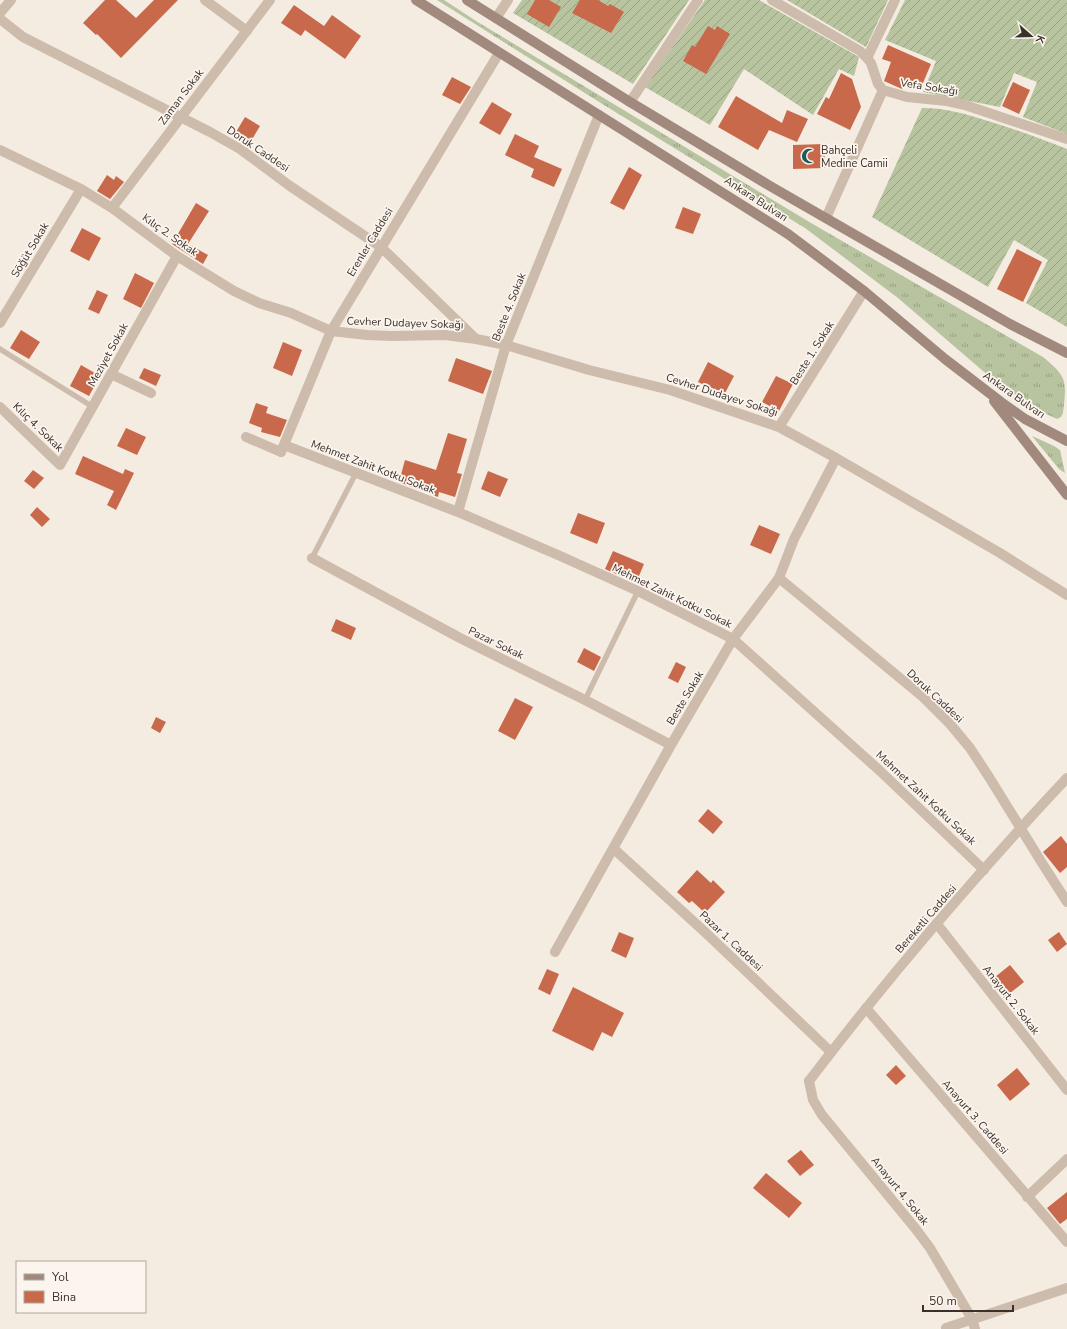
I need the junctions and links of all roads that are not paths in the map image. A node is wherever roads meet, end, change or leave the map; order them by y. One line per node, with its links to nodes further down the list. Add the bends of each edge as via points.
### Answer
1 (11, 0): 10 (street)
2 (205, 0): 13 (street)
3 (270, 0): 13 (street, Zaman Sokak)
4 (416, 0): 14 (main road, Ankara Bulvarı)
5 (467, 0): 11 (main road, Ankara Bulvarı)
6 (508, 0): 11 (street)
7 (698, 0): 17 (street)
8 (772, 0): 15 (street, Vefa Sokağı, via 860,51)
9 (895, 0): 15 (street)
10 (0, 13)
11 (496, 18): 17 (main road, Ankara Bulvarı)
12 (0, 19): 19 (street, Doruk Caddesi, via 23,37)
13 (247, 31): 19 (street, Zaman Sokak)
14 (499, 53): 18 (main road, Ankara Bulvarı); 25 (street, Erenler Caddesi)
15 (867, 58): 16 (street, Vefa Sokağı)
16 (883, 90): 20 (street, Vefa Sokağı, via 907,97 965,105); 24 (street)
17 (630, 102): 24 (main road, Ankara Bulvarı)
18 (599, 115): 27 (main road, Ankara Bulvarı, via 788,234); 31 (street, Beste 4. Sokak)
19 (181, 117): 23 (street, Zaman Sokak); 25 (street, Doruk Caddesi, via 240,149)
20 (1067, 139)
21 (0, 150): 22 (street, Kılıç 2. Sokak)
22 (81, 189): 23 (street, Kılıç 2. Sokak); 28 (street, Söğüt Sokak)
23 (112, 208): 26 (street, Kılıç 2. Sokak)
24 (826, 218): 33 (main road, Ankara Bulvarı, via 1010,324)
25 (381, 247): 29 (street, Erenler Caddesi); 30 (street, Doruk Caddesi)
26 (177, 256): 29 (street, Kılıç 2. Sokak, via 234,291); 34 (street, Meziyet Sokak)
27 (864, 291): 35 (main road, Ankara Bulvarı); 39 (street, Beste 1. Sokak)
28 (0, 323)
29 (331, 332): 30 (street, Cevher Dudayev Sokağı, via 392,336 445,335); 42 (street, Erenler Caddesi)
30 (476, 339): 31 (street, Cevher Dudayev Sokağı)
31 (506, 346): 39 (street, Cevher Dudayev Sokağı, via 670,390); 47 (street, Beste 4. Sokak)
32 (0, 349): 38 (lane)
33 (1067, 353)
34 (111, 374): 36 (street); 38 (street, Meziyet Sokak)
35 (984, 389): 41 (main road, Ankara Bulvarı, via 1025,419); 46 (main road)
36 (151, 393)
37 (0, 407): 44 (street, Kılıç 4. Sokak)
38 (93, 407): 44 (street, Meziyet Sokak)
39 (779, 427): 43 (street, Cevher Dudayev Sokağı)
40 (246, 437): 42 (street, Mehmet Zahit Kotku Sokak)
41 (1067, 441)
42 (282, 449): 45 (street, Mehmet Zahit Kotku Sokak)
43 (836, 458): 49 (street, Beste Sokak, via 794,539); 51 (street, Cevher Dudayev Sokağı)
44 (60, 465)
45 (356, 473): 47 (street, Mehmet Zahit Kotku Sokak); 48 (lane)
46 (1067, 495)
47 (458, 512): 50 (street, Mehmet Zahit Kotku Sokak)
48 (312, 558): 53 (street, Pazar Sokak, via 460,638)
49 (779, 578): 52 (street, Beste Sokak); 56 (street, Doruk Caddesi, via 923,697 950,724 990,777)
50 (638, 591): 52 (street, Mehmet Zahit Kotku Sokak); 53 (lane)
51 (1067, 595)
52 (733, 639): 54 (street, Beste Sokak); 58 (street, Mehmet Zahit Kotku Sokak, via 879,770)
53 (585, 700): 54 (street, Pazar Sokak)
54 (670, 745): 57 (street, Beste Sokak)
55 (1067, 778): 56 (street, Bereketli Caddesi)
56 (1020, 829): 58 (street, Bereketli Caddesi); 59 (street, Doruk Caddesi)
57 (614, 849): 61 (street, Beste Sokak); 63 (street, Pazar 1. Caddesi)
58 (984, 870): 60 (street, Bereketli Caddesi)
59 (1067, 902)
60 (937, 924): 62 (street, Bereketli Caddesi); 65 (street, Anayurt 2. Sokak)
61 (555, 952)
62 (866, 1008): 63 (street, Bereketli Caddesi); 67 (street, Anayurt 3. Caddesi)
63 (831, 1052): 64 (street, Bereketli Caddesi)
64 (809, 1082): 70 (street, Anayurt 4. Sokak, via 813,1100 822,1115 930,1248)
65 (1067, 1090)
66 (1067, 1159): 67 (street)
67 (1027, 1196): 68 (street, Anayurt 3. Caddesi)
68 (1067, 1242)
69 (1067, 1288): 70 (street)
70 (973, 1324): 71 (street)
71 (946, 1328)

